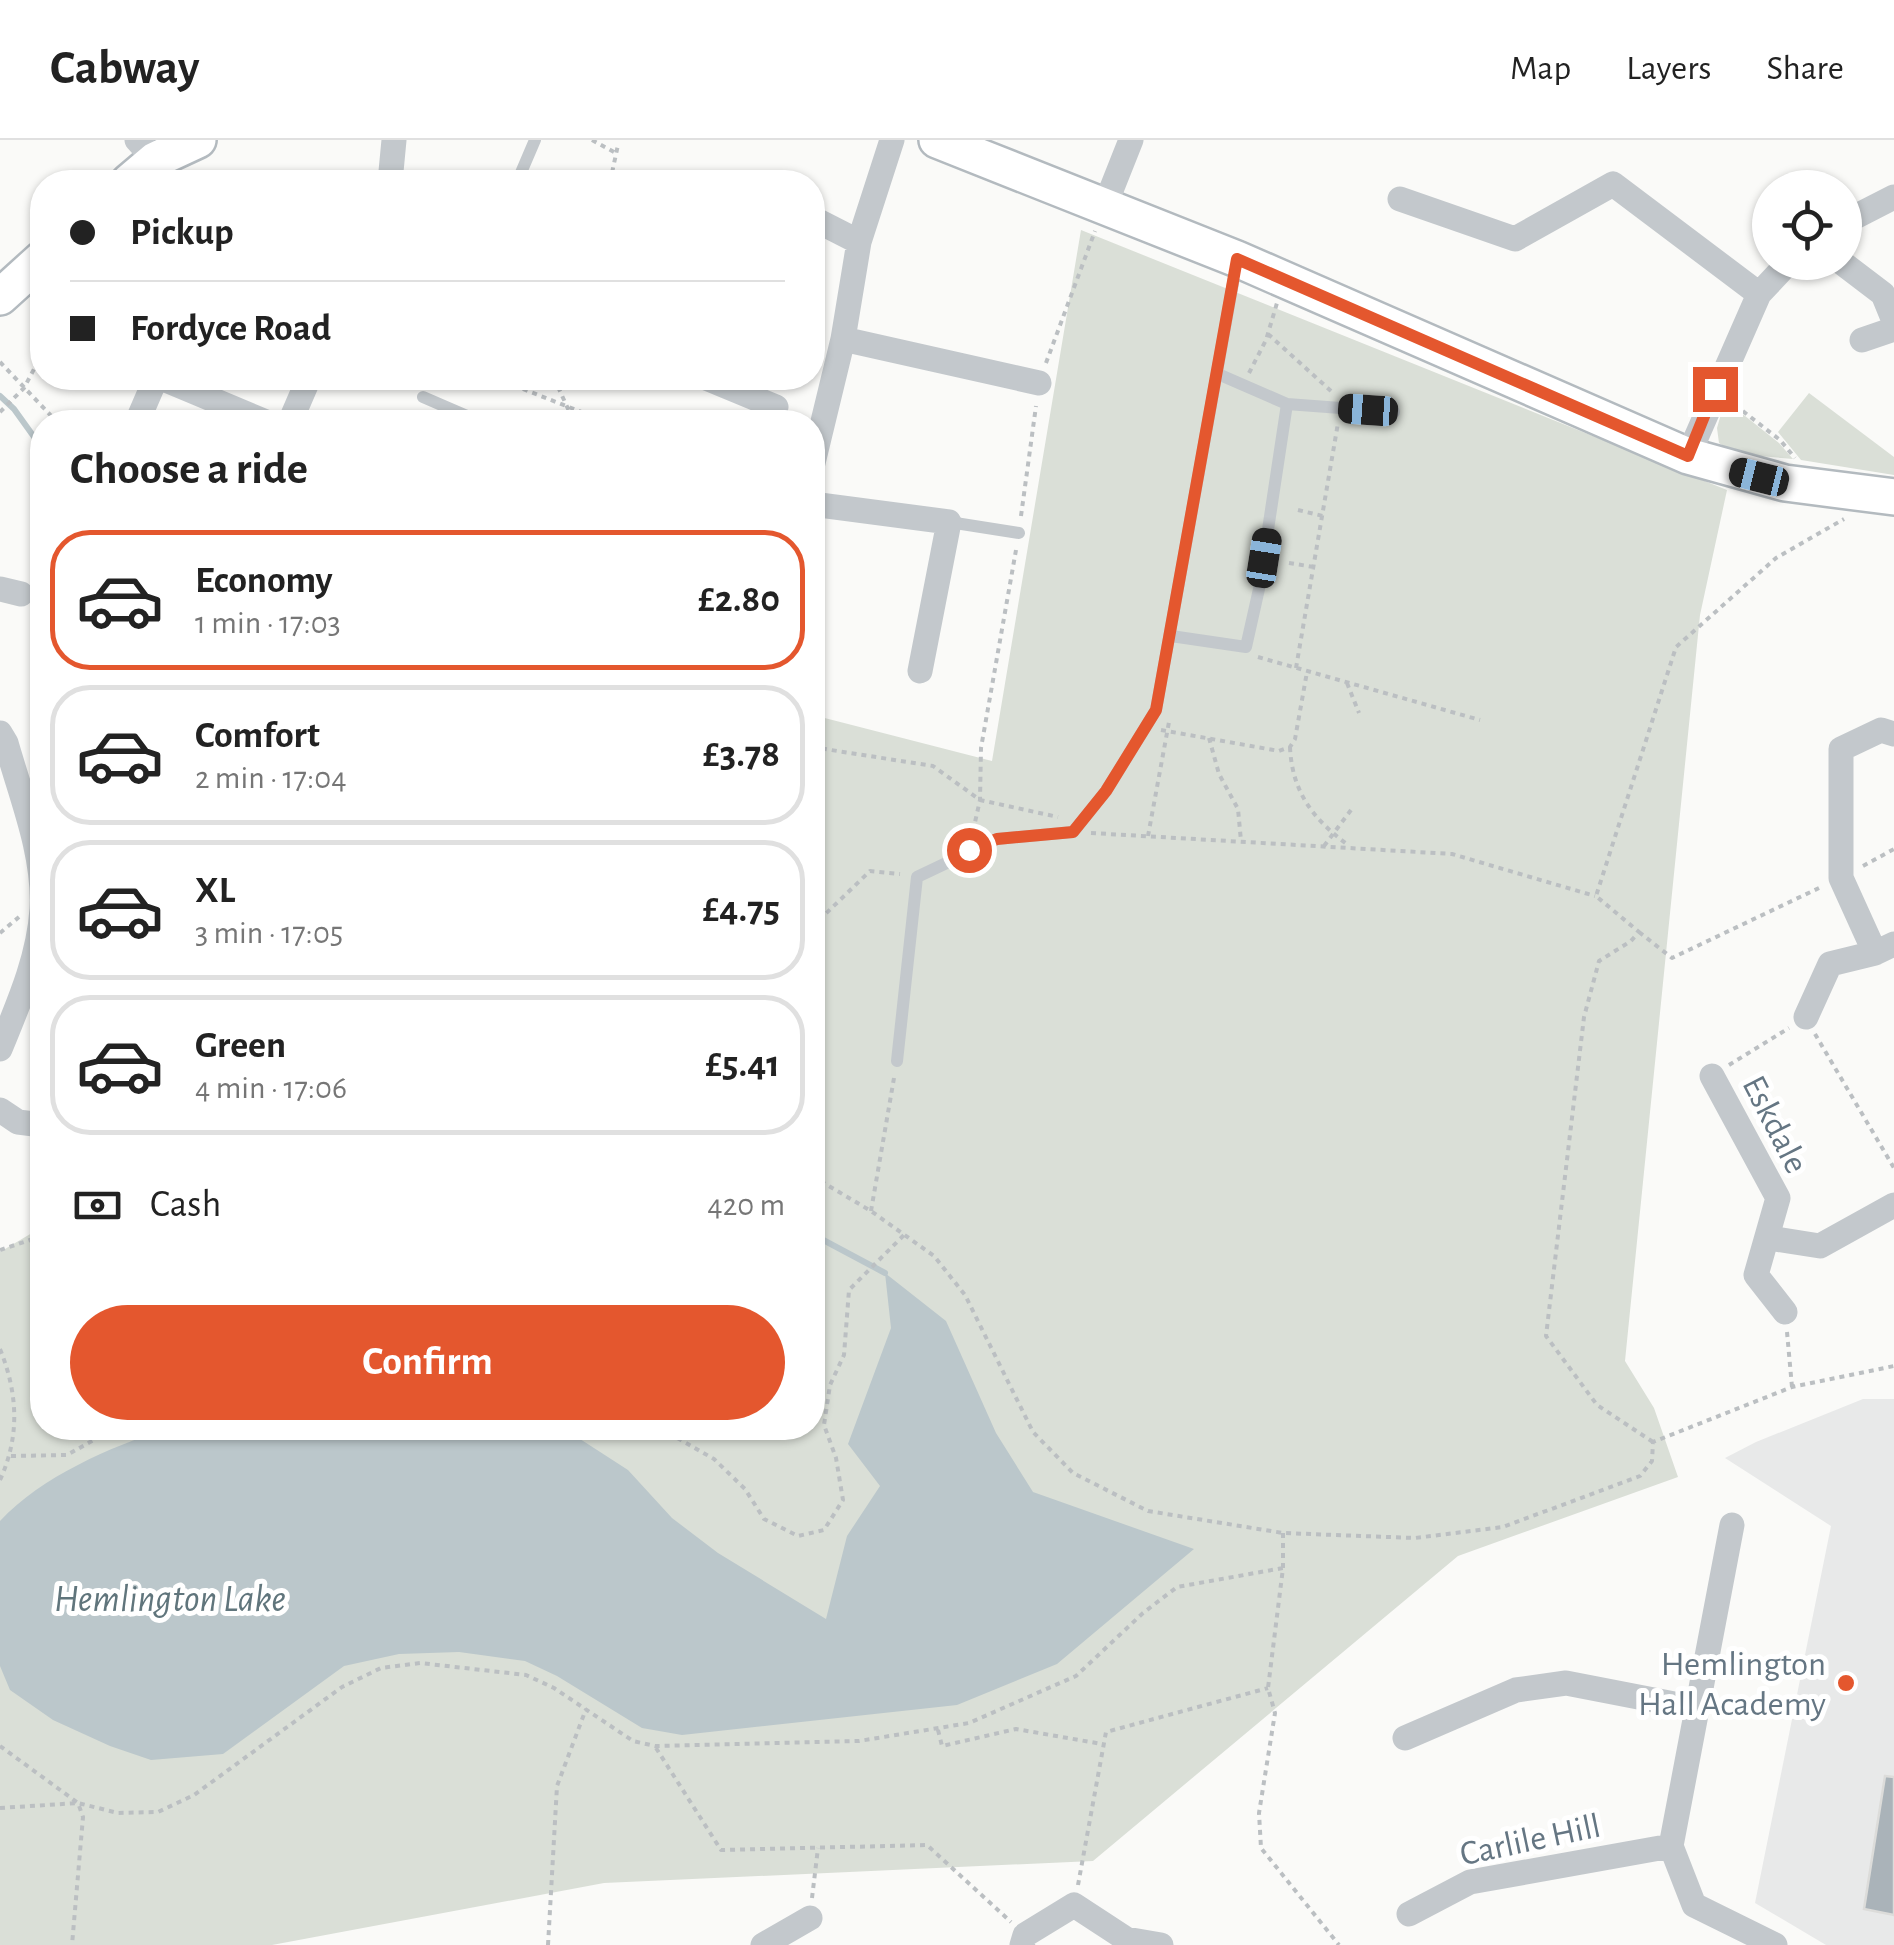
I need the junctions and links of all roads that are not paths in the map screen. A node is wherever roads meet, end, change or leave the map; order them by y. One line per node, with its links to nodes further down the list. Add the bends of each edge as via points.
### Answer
1 (198, 140): 7 (street)
2 (394, 140): 8 (street)
3 (535, 140): 9 (lane)
4 (892, 140): 15 (street)
5 (937, 140): 12 (street)
6 (1131, 140): 12 (street)
7 (140, 161)
8 (397, 170)
9 (521, 170)
10 (1894, 197): 13 (street)
11 (1400, 199): 20 (street, via 1514,239 1613,184)
12 (1104, 208): 16 (street)
13 (1862, 213)
14 (825, 225): 15 (street)
15 (859, 242): 24 (street)
16 (1237, 259): 26 (lane); 37 (street)
17 (30, 270): 21 (street)
18 (1862, 278): 22 (street, via 1883,294)
19 (1772, 280): 20 (street)
20 (1759, 294): 37 (street)
21 (0, 296)
22 (1894, 320)
23 (1894, 329): 25 (street)
24 (844, 339): 27 (street); 36 (street)
25 (1862, 340)
26 (1218, 374): 31 (lane); 42 (lane)
27 (1039, 382)
28 (188, 390): 33 (street)
29 (734, 390): 32 (street)
30 (423, 397): 34 (lane)
31 (1287, 404): 35 (lane); 42 (lane, via 1246,647)
32 (776, 408)
33 (237, 410)
34 (453, 410)
35 (1394, 412)
36 (825, 415)
37 (1688, 456): 38 (street, via 1785,483)
38 (1889, 498)
39 (825, 506): 40 (street)
40 (949, 522): 41 (lane); 43 (street)
41 (1018, 533)
42 (1171, 636): 52 (lane, via 1156,710 1073,832 997,839 917,877)
43 (920, 671)
44 (1894, 734): 48 (street, via 1881,730 1842,749 1840,878)
45 (2, 741): 46 (street)
46 (30, 824)
47 (30, 941): 49 (street)
48 (1884, 948): 50 (street, via 1830,964)
49 (13, 986): 51 (street)
50 (1806, 1017)
51 (0, 1050)
52 (898, 1061)
53 (1712, 1076): 57 (street, Eskdale, via 1778,1198)
54 (0, 1110): 55 (street)
55 (30, 1124)
56 (1894, 1205): 57 (street, via 1820,1246)
57 (1769, 1238): 58 (street, Eskdale, via 1756,1275)
58 (1785, 1312)
59 (1732, 1525): 60 (street)
60 (1695, 1708): 61 (street, via 1566,1683 1516,1690); 62 (street)
61 (1405, 1738)
62 (1671, 1846): 63 (street, Carlile Hill, via 1470,1882); 68 (street, via 1694,1905)
63 (1410, 1914)
64 (810, 1918): 66 (street)
65 (1024, 1940): 67 (street, via 1074,1904 1126,1938)
66 (768, 1945)
67 (1161, 1945)
68 (1776, 1945)

